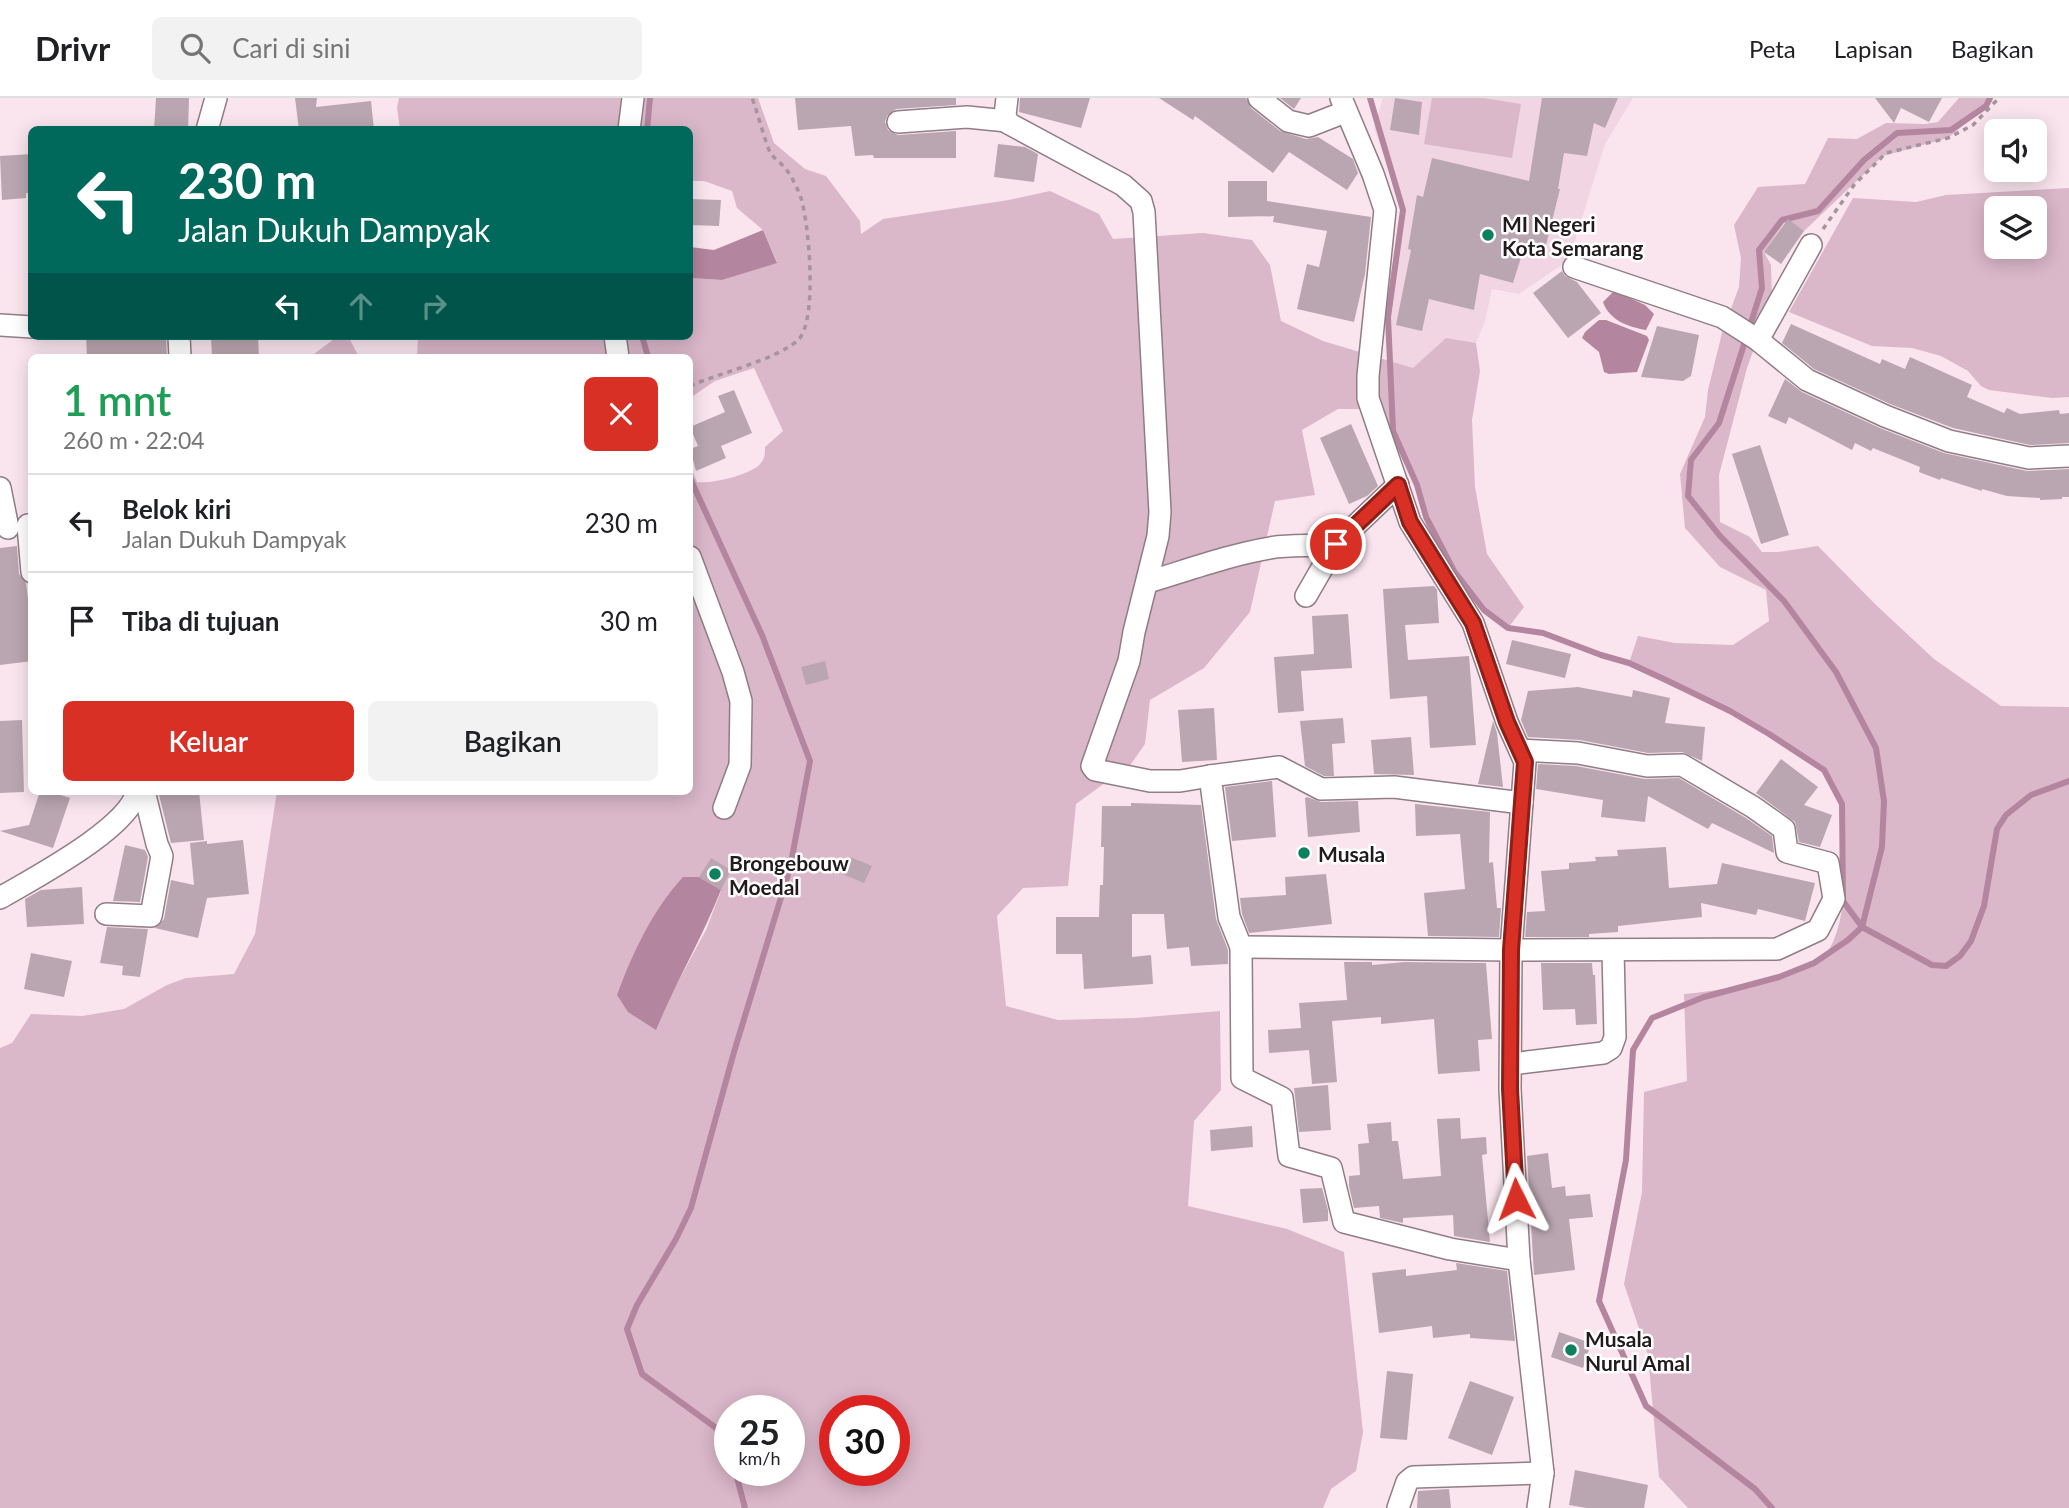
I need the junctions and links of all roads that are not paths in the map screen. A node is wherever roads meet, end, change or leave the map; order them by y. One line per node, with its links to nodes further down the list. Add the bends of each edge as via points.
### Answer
1 (216, 98): 8 (street)
2 (633, 98): 9 (street)
3 (1007, 98): 6 (street)
4 (1259, 98): 5 (street, via 1288,121 1309,126)
5 (1343, 105): 16 (street, via 1385,210 1368,398)
6 (1007, 121): 7 (street, via 967,117); 22 (street, via 1124,185 1141,201 1160,512)
7 (898, 122)
8 (208, 126)
9 (630, 126)
10 (1811, 245): 14 (street)
11 (1574, 267): 14 (street, via 1722,317)
12 (0, 325): 13 (street)
13 (28, 327)
14 (1758, 340): 15 (street, via 1807,380 1949,441 2029,458)
15 (2069, 456)
16 (1398, 485): 19 (street); 24 (street, via 1410,522 1473,623)
17 (0, 488): 18 (street)
18 (17, 527): 20 (street)
19 (1336, 544): 22 (street, via 1255,551); 23 (street)
20 (28, 560)
21 (693, 565): 29 (street, via 740,701 740,765)
22 (1148, 582): 25 (street, via 1127,669 1092,766 1150,781)
23 (1306, 596)
24 (1520, 750): 28 (street, via 1525,762); 34 (street, via 1578,753 1647,766 1682,765 1784,829 1787,852 1828,863 1834,899 1818,930 1777,950)
25 (1210, 776): 28 (street, via 1279,767 1321,789 1394,787); 32 (street, via 1229,917)
26 (136, 795): 30 (street, via 133,803 89,845)
27 (145, 795): 31 (street, via 162,856 151,915)
28 (1522, 803): 33 (street)
29 (724, 808)
30 (0, 898)
31 (106, 914)
32 (1241, 947): 33 (street); 36 (street, via 1242,1078 1282,1098 1289,1156 1331,1168 1344,1222 1450,1249)
33 (1511, 950): 34 (street); 35 (street)
34 (1613, 950): 35 (street, via 1615,1037 1611,1048 1603,1053)
35 (1511, 1064): 36 (street)
36 (1519, 1260): 37 (street)
37 (1543, 1474): 38 (street, via 1413,1477); 39 (street)
38 (1398, 1508)
39 (1538, 1508)

